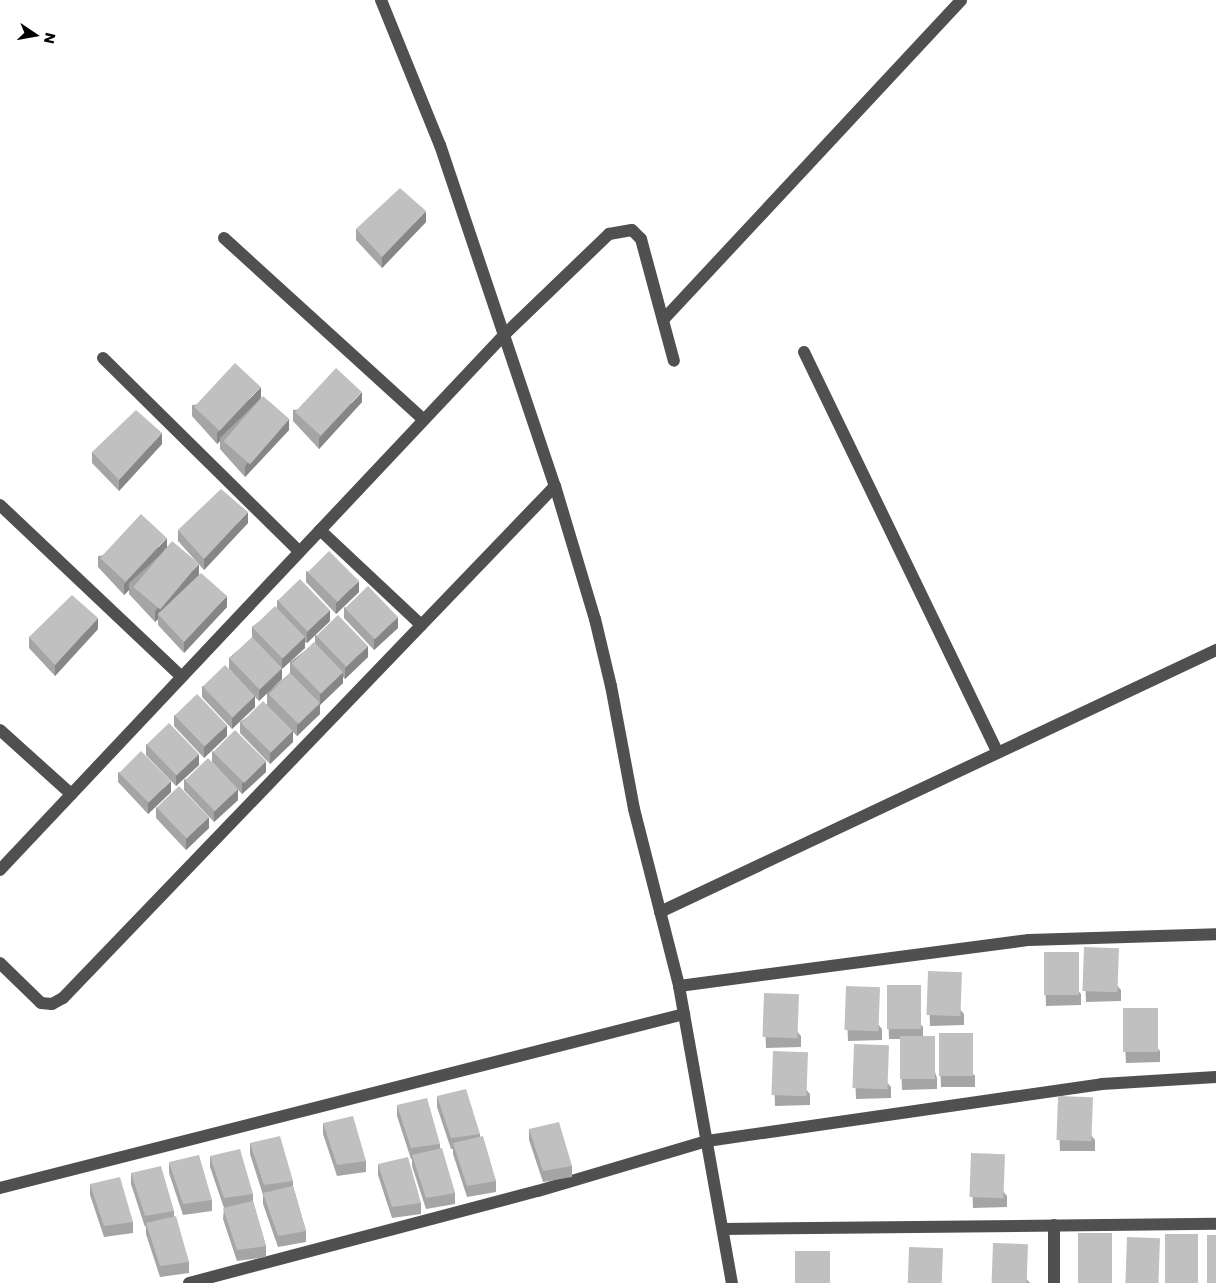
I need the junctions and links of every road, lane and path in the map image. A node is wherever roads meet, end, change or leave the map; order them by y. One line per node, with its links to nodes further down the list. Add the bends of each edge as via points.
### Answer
1 (381, 0): 5 (street, via 440,145)
2 (961, 0): 4 (street)
3 (224, 238): 9 (street)
4 (663, 320): 5 (street, via 641,239 632,230 623,229 609,234); 8 (street)
5 (504, 335): 9 (street); 10 (street)
6 (804, 352): 18 (street)
7 (103, 358): 13 (street)
8 (674, 361)
9 (424, 420): 12 (street)
10 (555, 486): 14 (street); 21 (street, via 611,686 634,809)
11 (0, 504): 16 (street)
12 (320, 530): 13 (street); 14 (street)
13 (300, 552): 16 (street)
14 (421, 625): 23 (street, via 63,998 52,1004 41,1003)
15 (1216, 650): 18 (street)
16 (182, 677): 19 (street)
17 (0, 730): 19 (street)
18 (998, 753): 21 (street)
19 (72, 794): 20 (street)
20 (0, 870)
21 (660, 912): 24 (street)
22 (1216, 934): 24 (street, via 1029,940)
23 (0, 963)
24 (679, 986): 25 (street)
25 (684, 1014): 27 (street); 28 (street)
26 (1216, 1077): 27 (street, via 1102,1084)
27 (707, 1141): 31 (street); 32 (street, via 538,1191)
28 (0, 1188)
29 (1216, 1224): 30 (street)
30 (1054, 1225): 31 (street); 34 (street)
31 (723, 1228): 33 (street)
32 (189, 1283)
33 (732, 1283)
34 (1054, 1283)

